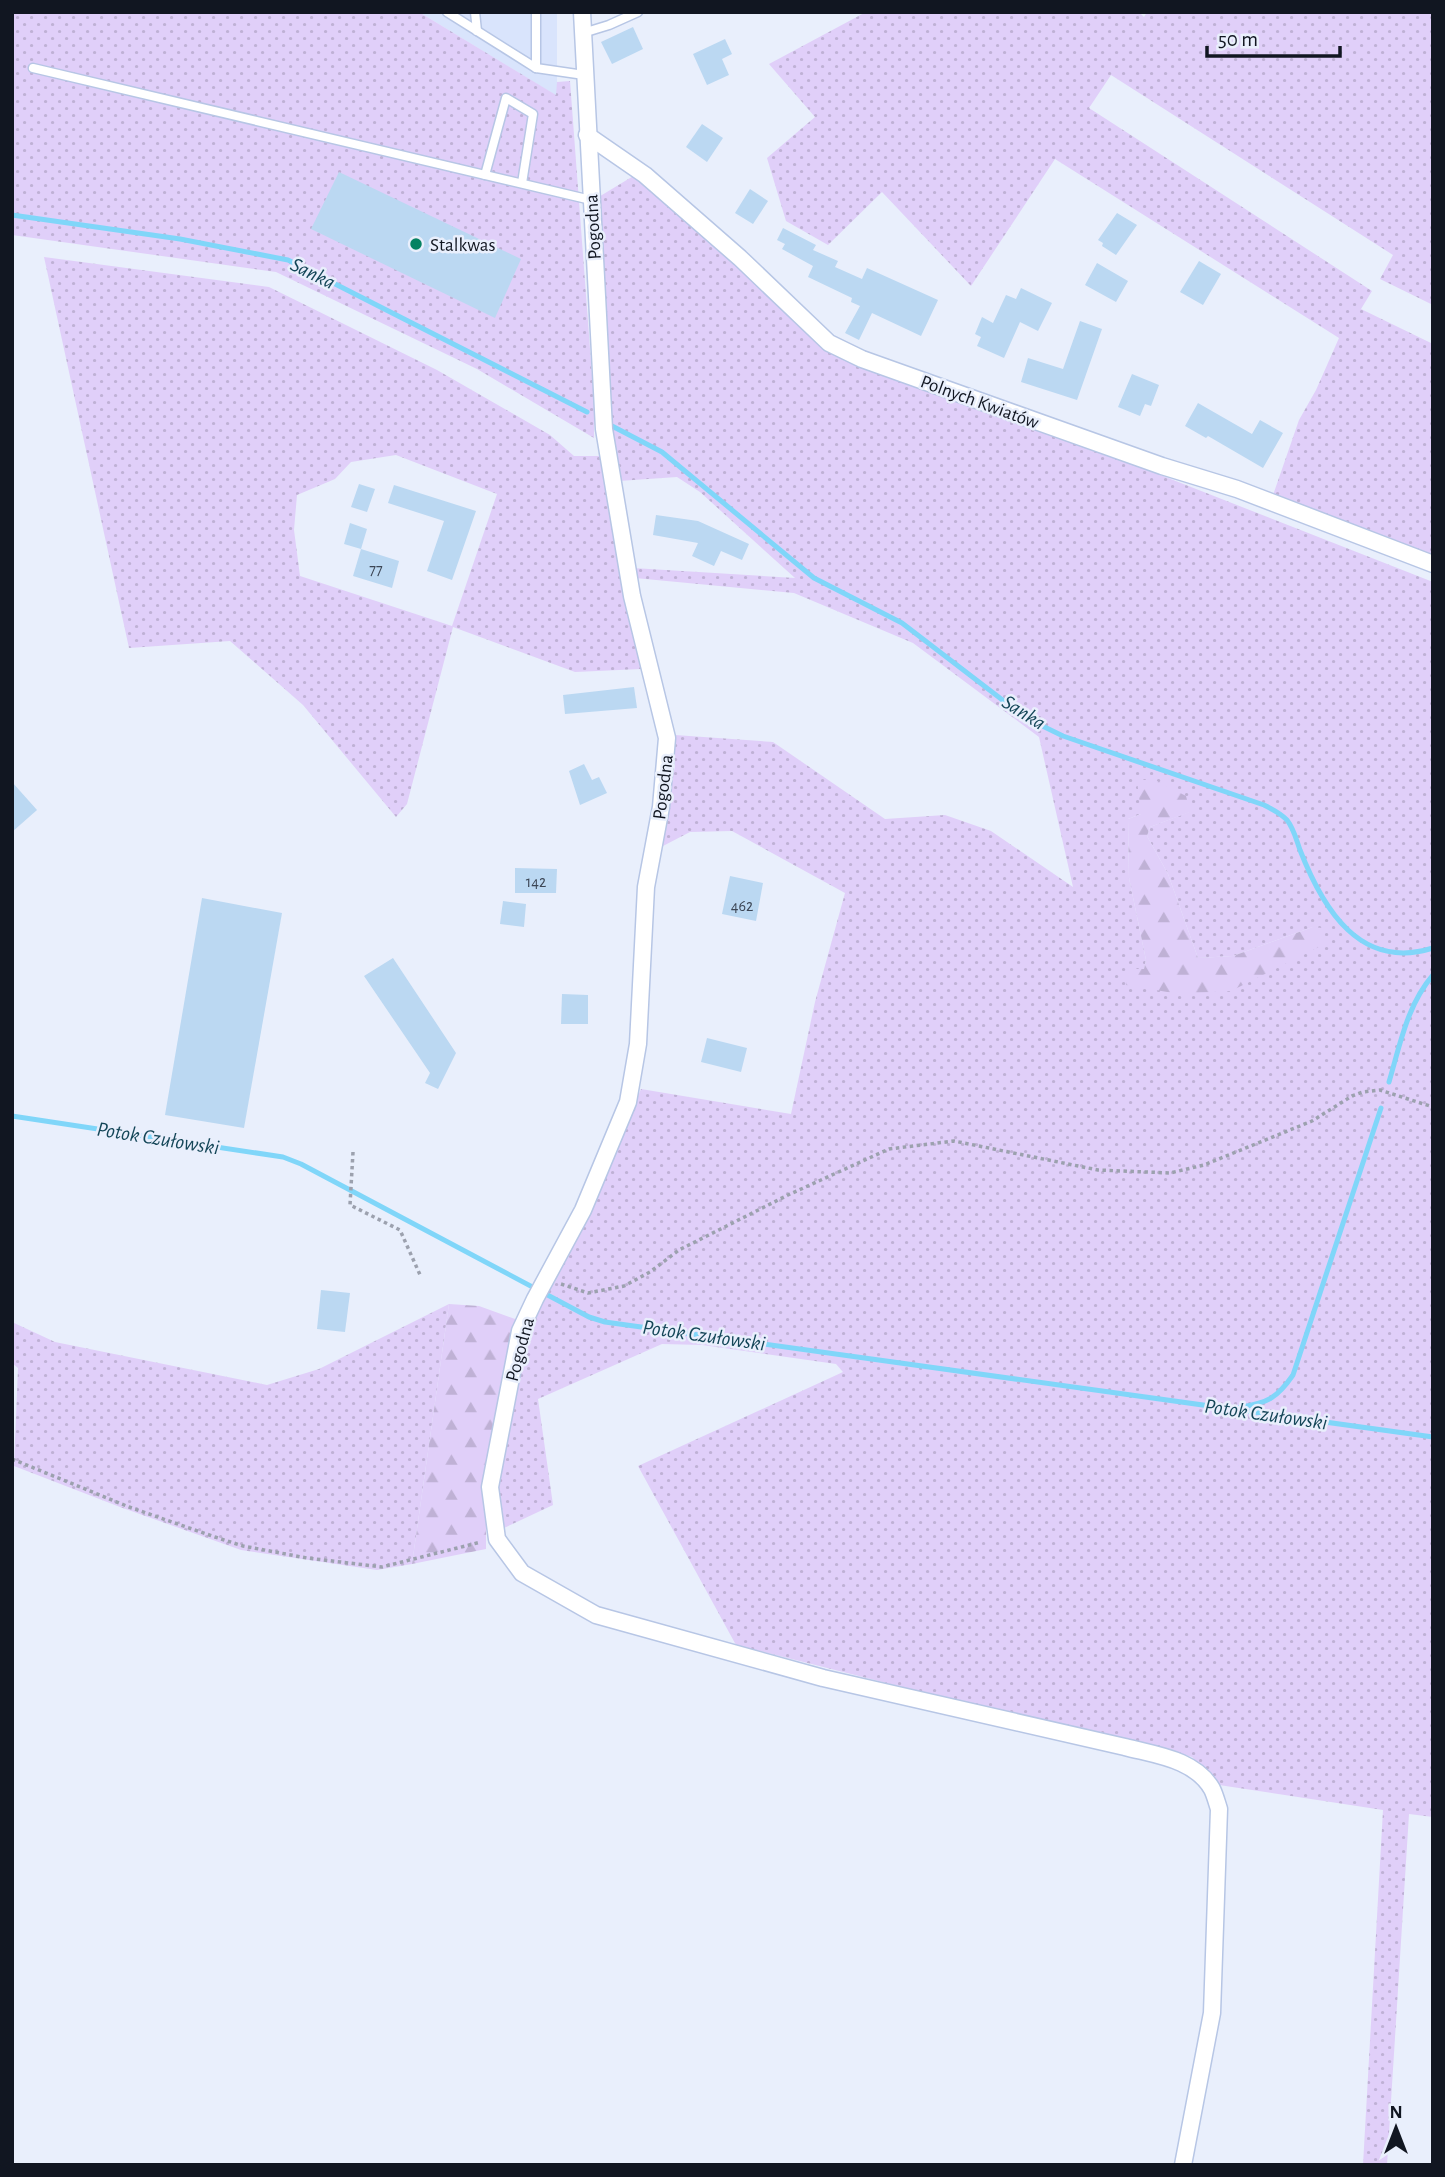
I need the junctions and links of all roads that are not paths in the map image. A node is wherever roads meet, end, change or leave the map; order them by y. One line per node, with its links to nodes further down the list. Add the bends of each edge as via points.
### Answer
1 (447, 12): 6 (lane)
2 (475, 12): 6 (lane)
3 (537, 12): 9 (lane)
4 (582, 12): 7 (street, Pogodna)
5 (638, 12): 7 (lane)
6 (477, 31): 9 (lane)
7 (583, 33): 10 (street, Pogodna)
8 (33, 68): 12 (lane)
9 (537, 68): 10 (lane)
10 (584, 75): 11 (street, Pogodna)
11 (587, 135): 14 (street, Pogodna); 15 (street, Polnych Kwiatów, via 645,174 829,343 862,359 1237,489)
12 (485, 175): 13 (lane); 13 (lane, via 506,98 533,114)
13 (522, 183): 14 (lane)
14 (591, 200): 16 (street, Pogodna, via 604,429 632,596 667,738 661,807 646,887 638,1044 628,1102 583,1210 520,1331 489,1486 497,1539 522,1573 596,1615 823,1678 1125,1747 1197,1770 1212,1788 1219,1810 1212,2013)
15 (1433, 564)
16 (1183, 2165)

